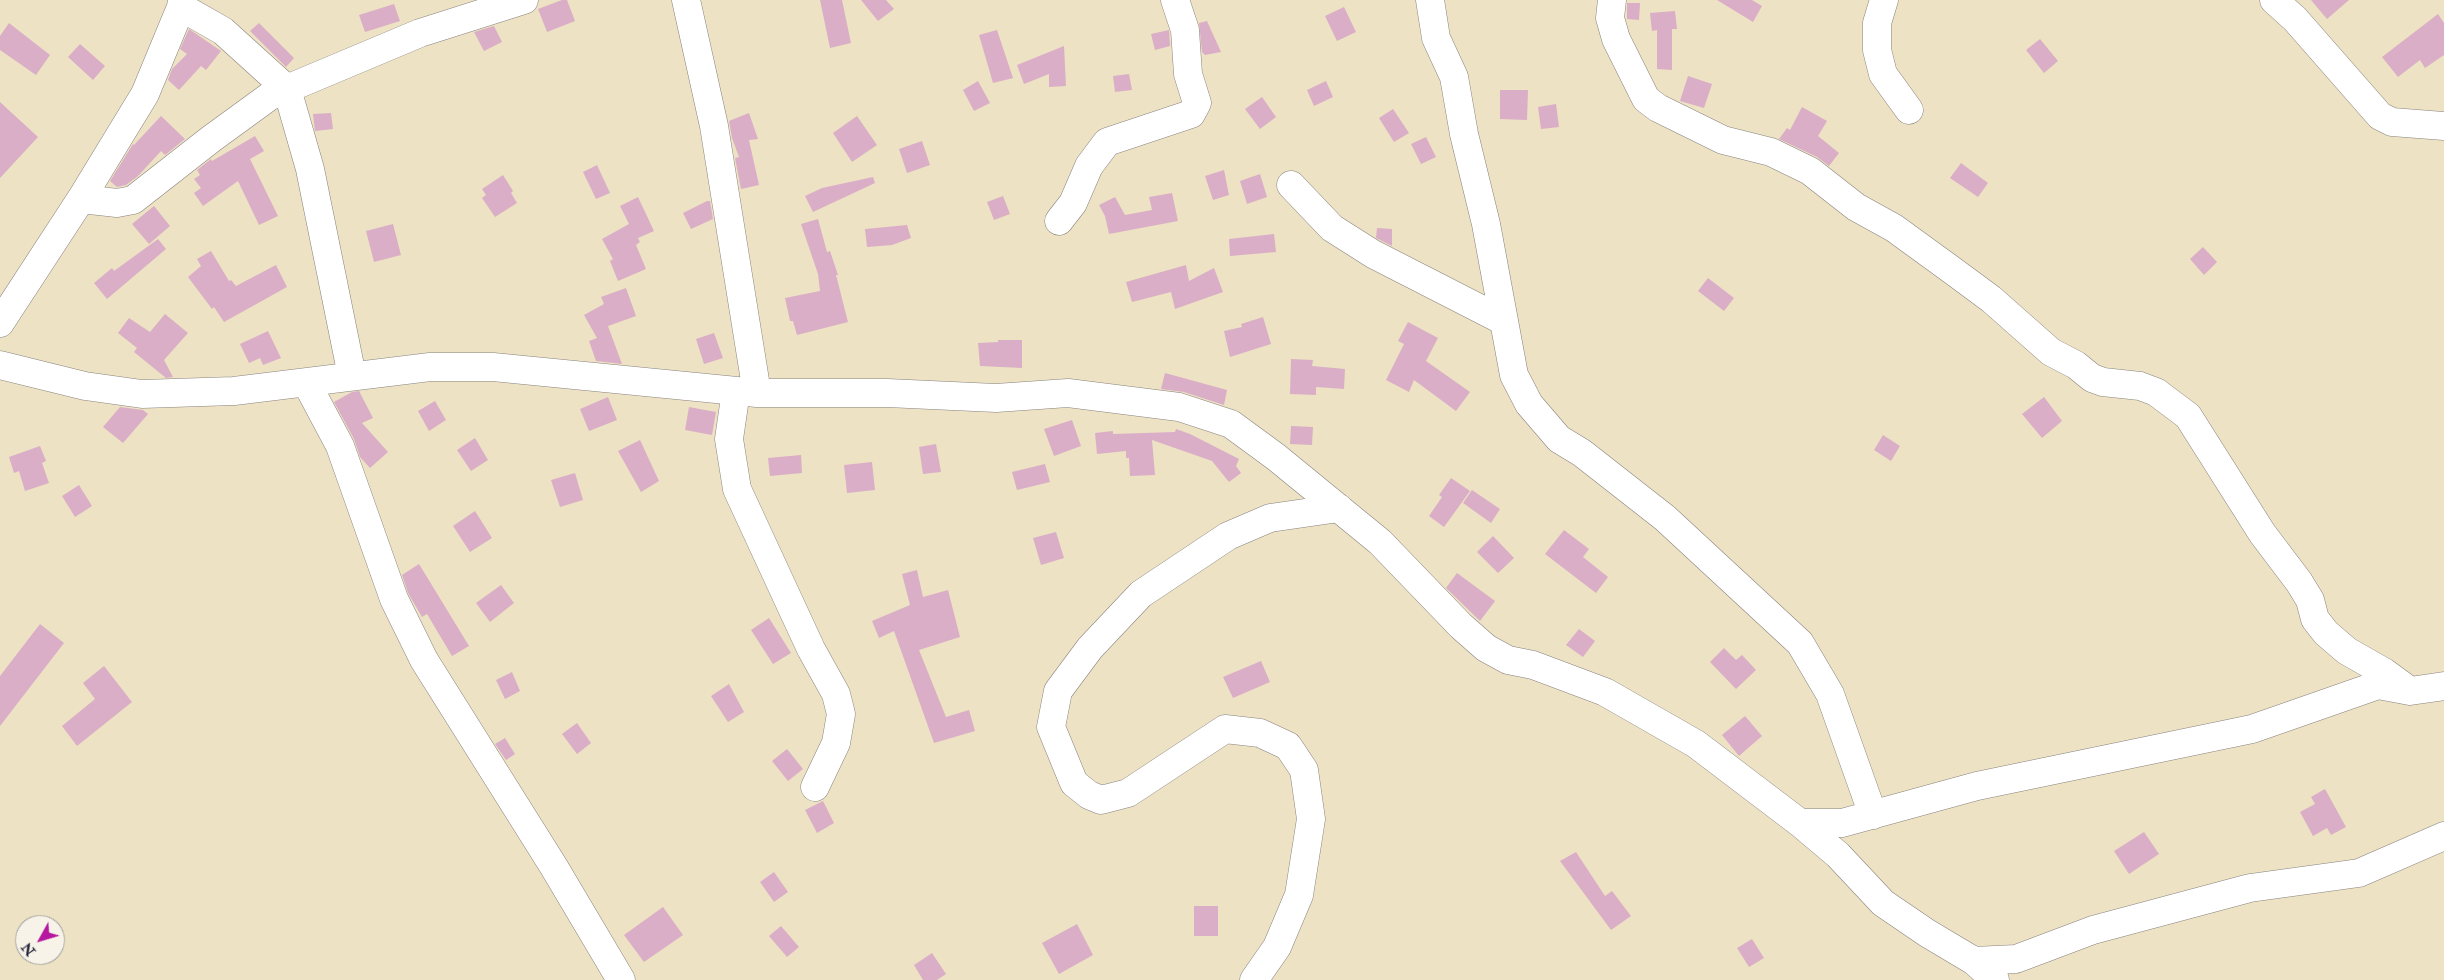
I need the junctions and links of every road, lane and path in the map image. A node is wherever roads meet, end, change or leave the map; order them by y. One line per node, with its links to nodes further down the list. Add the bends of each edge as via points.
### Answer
1 (524, 0): 9 (street, via 420,33)
2 (686, 0): 20 (street, via 714,126)
3 (1176, 0): 14 (street, via 1185,30 1188,74 1197,103 1191,114 1108,142 1089,166 1073,203)
4 (1430, 0): 15 (street, via 1436,38 1454,77 1486,224)
5 (1612, 0): 23 (street, via 1610,18 1616,39 1646,99 1658,108 1723,140 1771,152 1810,171 1856,207 1894,228 1991,299 2051,352 2092,378 2156,392 2188,416 2262,533 2303,588 2315,619 2326,633 2346,651)
6 (1884, 0): 10 (street, via 1877,23 1877,50 1884,74)
7 (2274, 0): 11 (street, via 2295,18 2380,116 2392,122)
8 (181, 4): 9 (street, via 223,30); 13 (street, via 145,94)
9 (287, 89): 13 (street, via 270,96 134,200 116,203); 18 (street, via 310,169)
10 (1909, 110)
11 (2444, 126)
12 (1291, 185): 15 (street, via 1332,228 1373,254)
13 (81, 199): 16 (street)
14 (1059, 221)
15 (1502, 320): 25 (street, via 1514,375 1528,404 1559,439 1665,518 1800,644 1830,694)
16 (0, 323)
17 (0, 365): 19 (street, via 85,386 142,394 234,391)
18 (352, 376): 19 (street); 20 (street, via 430,367 493,367)
19 (306, 382): 29 (street, via 340,446 394,599 424,660)
20 (746, 392): 21 (street, via 996,398 1068,393 1179,407 1231,424); 24 (street, via 729,439 737,489 798,623 836,694 841,714 836,743)
21 (1339, 508): 26 (street, via 1380,542 1486,648 1508,660 1533,665 1605,692 1696,744); 30 (street, via 1270,518 1228,536 1140,594 1090,648 1058,690 1051,727 1074,783 1101,800 1128,793 1225,729 1260,733 1288,746 1304,770 1311,819 1299,895 1277,947)
22 (2444, 686): 23 (street)
23 (2410, 691): 25 (street, via 2378,685 2252,730 1977,786)
24 (815, 787)
25 (1873, 815): 26 (street, via 1842,823)
26 (1800, 823): 28 (street, via 1838,855 1884,903)
27 (2444, 836): 28 (street, via 2359,873 2250,888 2094,930 2016,959)
28 (1974, 961): 31 (street)
29 (621, 980)
30 (1254, 980)
31 (1995, 980)

